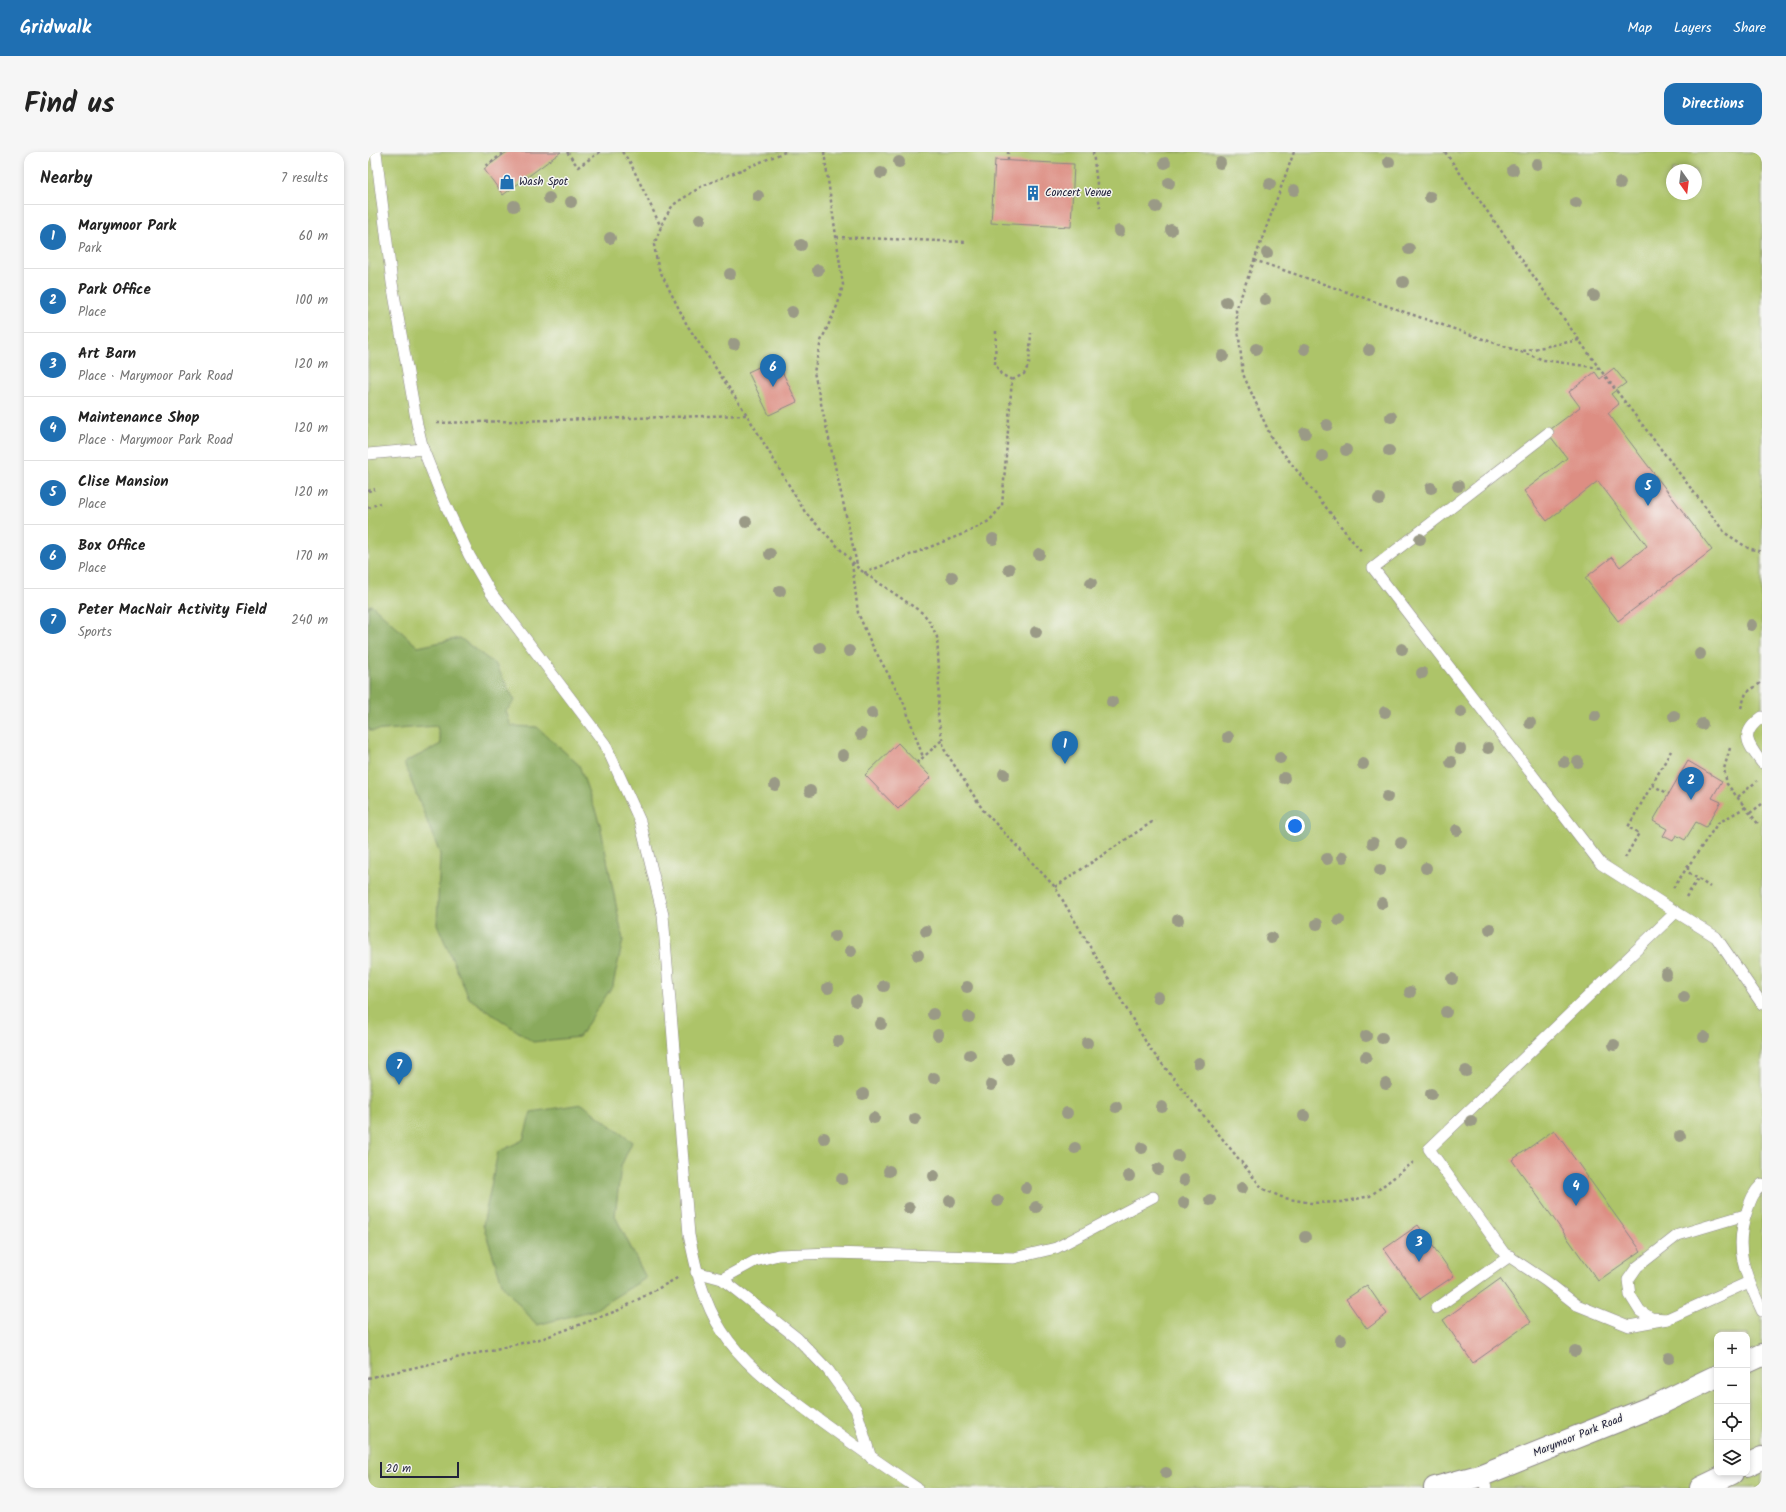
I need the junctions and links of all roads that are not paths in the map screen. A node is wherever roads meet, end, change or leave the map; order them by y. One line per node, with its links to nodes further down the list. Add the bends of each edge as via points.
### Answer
1 (376, 152): 3 (lane, via 392,283)
2 (1548, 433): 7 (lane, via 1373,568 1602,864)
3 (423, 449): 4 (lane); 13 (lane, via 445,504 491,593 605,744 640,821 663,915 690,1235)
4 (368, 454)
5 (1762, 716): 6 (lane, via 1750,726 1748,738 1750,747)
6 (1762, 763)
7 (1676, 912): 8 (lane, via 1716,937); 12 (lane, via 1429,1150 1504,1253)
8 (1762, 1004)
9 (1762, 1184): 11 (lane, via 1753,1193)
10 (1153, 1197): 14 (lane, via 1056,1248 1014,1258 831,1253 778,1255 755,1261)
11 (1745, 1215): 15 (lane, via 1740,1237 1743,1263); 18 (lane, via 1678,1235 1637,1267 1628,1280 1633,1301 1640,1311 1651,1318)
12 (1510, 1256): 16 (lane); 18 (lane, via 1577,1305 1630,1326)
13 (696, 1270): 14 (lane); 22 (lane, via 704,1295 722,1331 748,1365)
14 (722, 1279): 22 (lane, via 797,1338 828,1370 856,1409)
15 (1749, 1282): 17 (lane); 18 (lane)
16 (1436, 1308)
17 (1762, 1312)
18 (1667, 1319)
19 (1762, 1355): 20 (street)
20 (1750, 1361)
21 (1714, 1377): 26 (street, Marymoor Park Road)
22 (871, 1458): 27 (lane)
23 (1762, 1458): 24 (street)
24 (1750, 1464)
25 (1726, 1476): 29 (street)
26 (1484, 1481): 28 (street, Marymoor Park Road)
27 (917, 1488)
28 (1435, 1488)
29 (1701, 1488)

